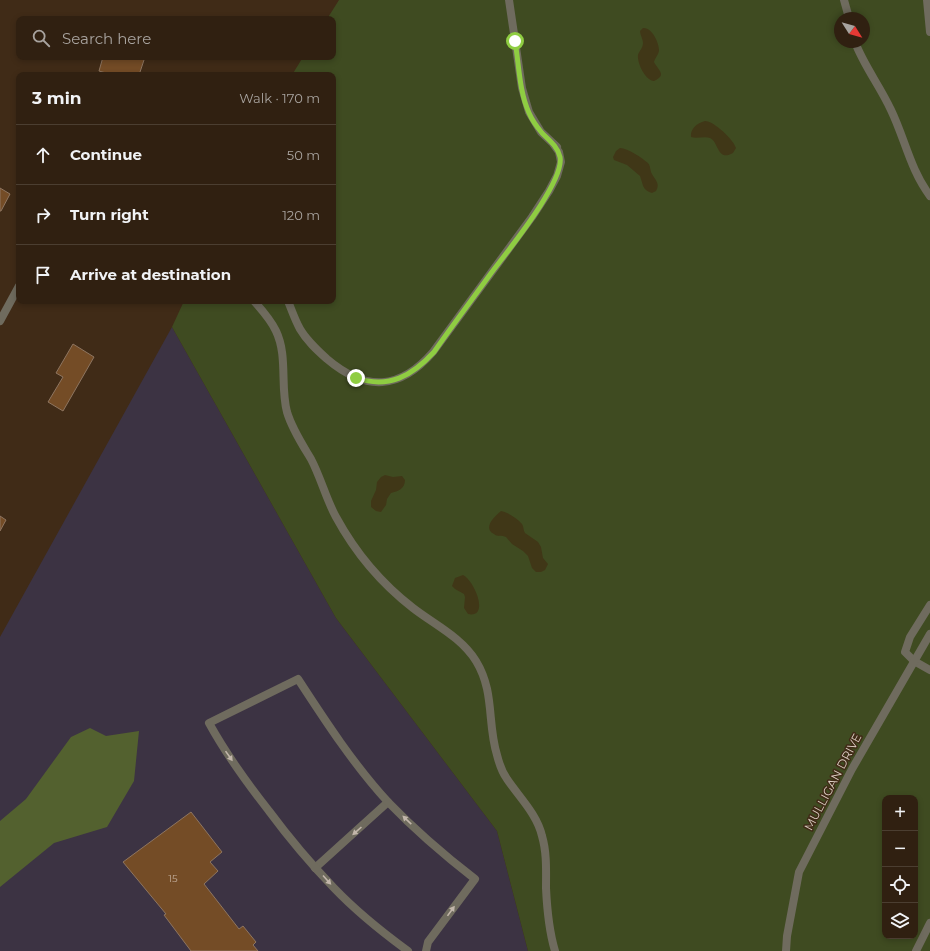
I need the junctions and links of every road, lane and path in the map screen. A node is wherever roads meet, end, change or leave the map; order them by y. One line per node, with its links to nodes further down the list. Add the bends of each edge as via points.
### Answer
1 (509, 0): 10 (street, via 527,107 541,132 559,152 561,162 557,176 532,218 434,352 406,376 391,381 375,382 356,378 339,368 311,345 300,329)
2 (844, 0): 4 (street)
3 (927, 0): 5 (street)
4 (847, 12)
5 (930, 32)
6 (858, 48): 7 (street, via 891,109 915,173)
7 (930, 196)
8 (16, 292): 11 (street)
9 (256, 304): 21 (street, via 276,330 280,342 287,413 348,536 363,558 395,593 467,648 482,672 487,685 494,743 502,769 535,818 542,834 546,852 549,927)
10 (289, 304)
11 (0, 321)
12 (930, 605): 14 (street, via 910,636 905,652)
13 (930, 634): 14 (street, MULLIGAN DRIVE)
14 (914, 661): 15 (street); 22 (street, MULLIGAN DRIVE, via 852,769 799,872)
15 (930, 670)
16 (388, 802): 17 (street, one-way to 17); 17 (street, one-way to 17, via 349,755 298,679 209,723 257,796); 20 (street, one-way to 16, via 428,942 475,878 441,853)
17 (315, 868): 19 (street, one-way to 19, via 334,889)
18 (930, 923): 23 (street)
19 (408, 951)
20 (426, 951)
21 (555, 951)
22 (786, 951)
23 (916, 951)

